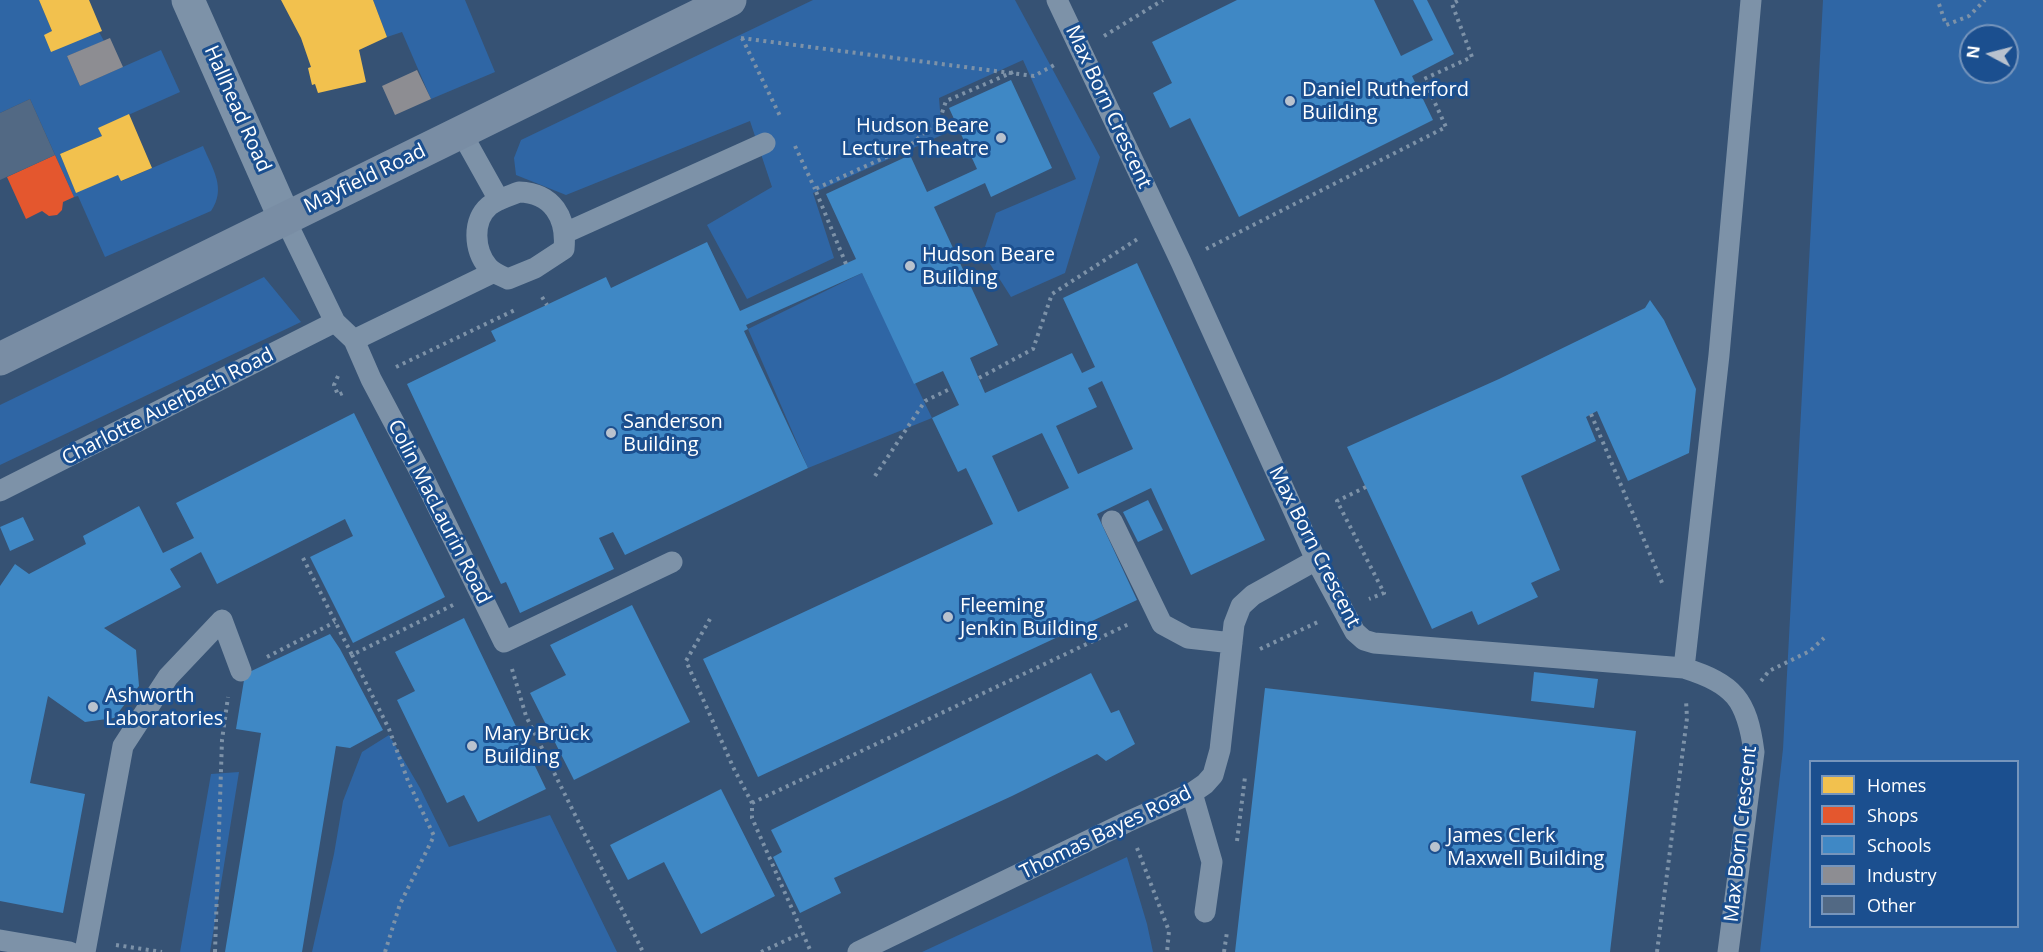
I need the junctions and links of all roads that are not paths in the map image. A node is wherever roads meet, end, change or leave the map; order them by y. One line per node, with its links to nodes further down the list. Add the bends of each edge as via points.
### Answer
1 (188, 0): 8 (street, Hallhead Road)
2 (729, 0): 5 (street, Mayfield Road)
3 (1057, 0): 16 (lane, Max Born Crescent)
4 (1751, 0): 19 (lane, via 1719,355)
5 (461, 132): 7 (lane); 8 (street, Mayfield Road)
6 (765, 143): 9 (lane)
7 (499, 200): 9 (lane, via 519,192 541,197 560,216); 10 (lane, via 484,212 477,240 479,253)
8 (285, 219): 11 (lane, Colin MacLaurin Road); 13 (street, Mayfield Road)
9 (565, 233): 10 (lane, via 564,249 535,268 508,279)
10 (494, 272): 12 (lane)
11 (335, 322): 12 (lane, Colin MacLaurin Road); 14 (lane, Charlotte Auerbach Road)
12 (354, 340): 17 (lane, Colin MacLaurin Road, via 504,642)
13 (0, 359)
14 (0, 491)
15 (1112, 521): 18 (lane, via 1162,624 1188,638)
16 (1316, 560): 18 (lane, Thomas Bayes Road, via 1253,595 1241,606); 19 (lane, Max Born Crescent, via 1351,626 1364,640 1374,643)
17 (672, 562)
18 (1232, 643): 21 (lane, Thomas Bayes Road, via 1217,765 1206,784)
19 (1684, 668): 26 (lane, Max Born Crescent, via 1711,677 1730,689 1750,725 1754,752)
20 (241, 671): 24 (lane, via 222,620 168,677 123,746)
21 (1192, 793): 22 (lane, via 1212,862); 25 (lane, Thomas Bayes Road)
22 (1205, 912)
23 (0, 940): 24 (lane)
24 (81, 948)
25 (858, 952)
26 (1728, 952)

